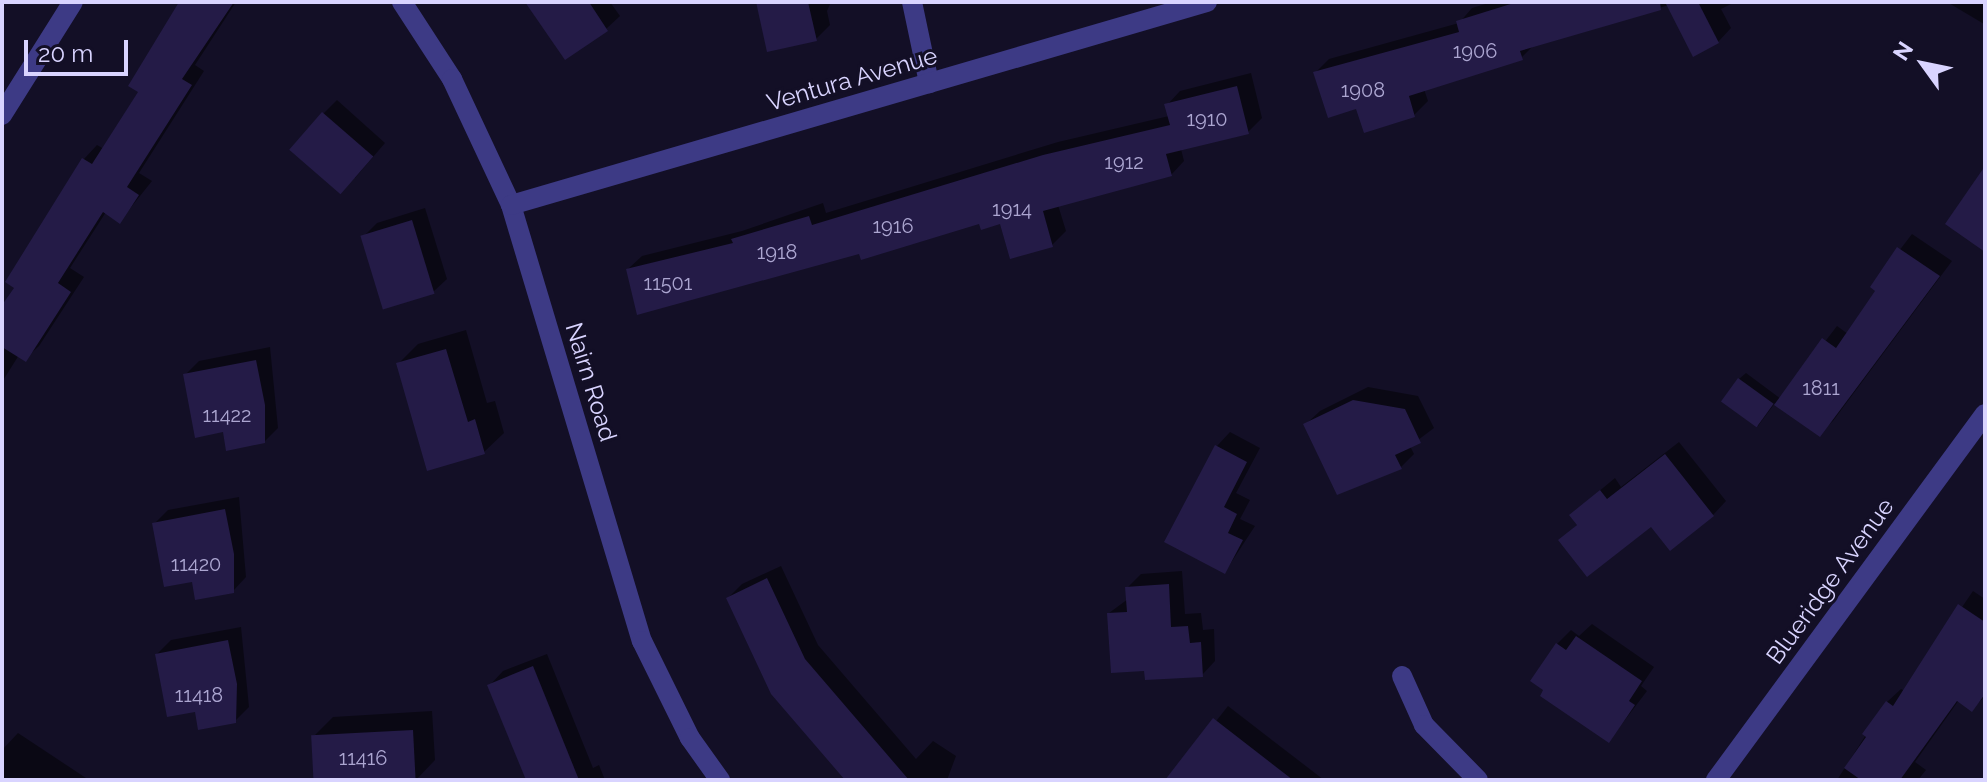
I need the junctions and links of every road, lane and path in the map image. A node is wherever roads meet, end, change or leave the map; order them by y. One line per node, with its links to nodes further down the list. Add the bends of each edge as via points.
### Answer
1 (73, 2): 6 (street)
2 (402, 2): 7 (street, Nairn Road, via 452,79)
3 (912, 2): 5 (street)
4 (1207, 2): 5 (street, Ventura Avenue)
5 (929, 83): 7 (street, Ventura Avenue)
6 (2, 115)
7 (511, 205): 10 (street, Nairn Road, via 642,641 690,738)
8 (1985, 414): 12 (street, Blueridge Avenue)
9 (1402, 676): 11 (street, via 1424,725)
10 (720, 780)
11 (1478, 780)
12 (1716, 780)

